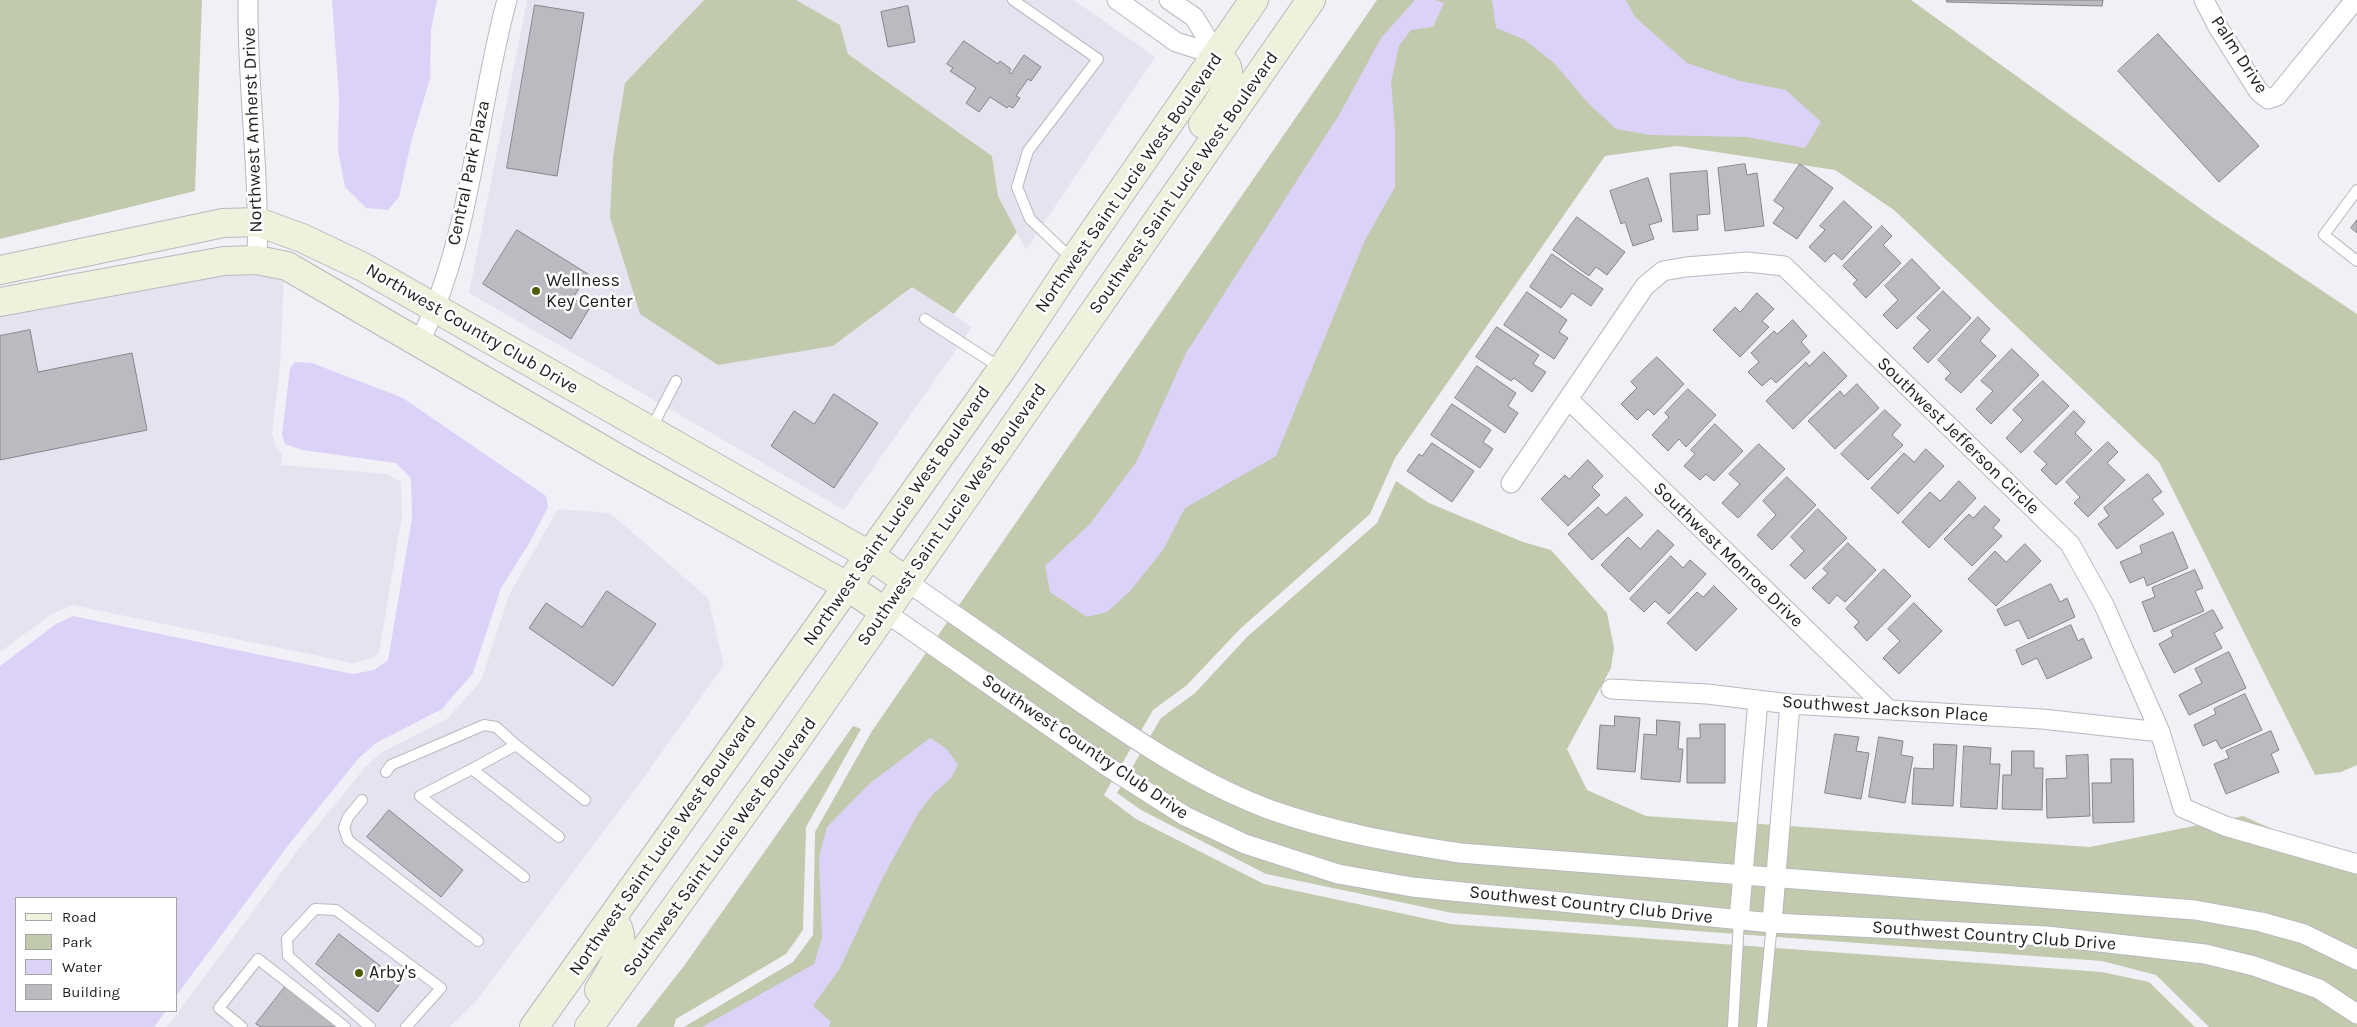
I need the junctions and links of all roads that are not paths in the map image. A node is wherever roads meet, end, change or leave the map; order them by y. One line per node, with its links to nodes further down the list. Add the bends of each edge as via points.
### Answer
1 (248, 0): 12 (street, Northwest Amherst Drive)
2 (507, 0): 19 (street, Central Park Plaza, via 498,31 467,193)
3 (1013, 0): 15 (lane, via 1098,59 1028,151 1017,187 1030,219)
4 (1117, 0): 10 (street, via 1176,42)
5 (1169, 0): 10 (street, via 1194,16)
6 (1254, 0): 10 (main road, Northwest Saint Lucie West Boulevard)
7 (1311, 0): 13 (main road, Southwest Saint Lucie West Boulevard)
8 (2204, 0): 9 (street, Palm Drive, via 2254,84 2268,100 2277,96)
9 (2354, 0)
10 (1218, 55): 13 (main road, via 1227,66 1223,95 1166,179); 15 (main road, Northwest Saint Lucie West Boulevard)
11 (2357, 190): 16 (lane, via 2324,235)
12 (258, 222): 14 (street, Northwest Amherst Drive); 17 (main road, Northwest Country Club Drive, via 224,223); 19 (main road, Northwest Country Club Drive, via 302,238 363,267)
13 (1148, 234): 28 (main road, Southwest Saint Lucie West Boulevard)
14 (257, 260): 18 (main road, via 224,261); 21 (main road, via 287,266)
15 (1074, 260): 22 (main road, Northwest Saint Lucie West Boulevard)
16 (2357, 260)
17 (0, 270)
18 (0, 302)
19 (437, 308): 21 (street, Central Park Plaza); 25 (main road, Northwest Country Club Drive)
20 (925, 318): 22 (lane)
21 (419, 343): 29 (main road)
22 (1002, 369): 27 (main road, Northwest Saint Lucie West Boulevard)
23 (676, 382): 25 (lane)
24 (1569, 400): 26 (street, Southwest Jefferson Circle); 34 (street, Southwest Monroe Drive); 35 (street, Southwest Jefferson Circle, via 1645,286 1663,271 1747,262 1784,266 2070,544 2104,605)
25 (650, 430): 27 (main road, Northwest Country Club Drive)
26 (1511, 483)
27 (869, 554): 28 (main road, Northwest Country Club Drive); 29 (main road, Northwest Saint Lucie West Boulevard)
28 (906, 581): 30 (main road, Southwest Saint Lucie West Boulevard); 43 (street, Southwest Country Club Drive, via 1132,737 1203,779 1270,810 1324,827 1460,853)
29 (847, 586): 30 (main road); 46 (main road, Northwest Saint Lucie West Boulevard)
30 (885, 612): 47 (street, Southwest Country Club Drive, via 1121,775 1185,816 1245,844 1338,874 1412,887); 58 (main road, Southwest Saint Lucie West Boulevard)
31 (1611, 689): 32 (street, Southwest Jackson Place)
32 (1758, 700): 33 (street, Southwest Jackson Place); 43 (street)
33 (1790, 704): 34 (street, Southwest Jackson Place); 45 (street)
34 (1888, 709): 35 (street, Southwest Jackson Place, via 2042,719)
35 (2160, 732): 42 (street, Southwest Jefferson Circle, via 2183,808 2225,826)
36 (516, 745): 37 (lane); 38 (lane, via 496,727 484,725 391,766); 40 (lane)
37 (472, 769): 41 (lane); 44 (lane, via 420,796)
38 (386, 772)
39 (362, 800): 49 (lane, via 348,817 344,828 348,840)
40 (585, 800)
41 (559, 838)
42 (2357, 864)
43 (1743, 874): 45 (street, Southwest Country Club Drive); 47 (street)
44 (524, 877)
45 (1776, 877): 48 (street); 50 (street, Southwest Country Club Drive, via 2196,910 2304,934)
46 (612, 919): 56 (main road, Northwest Saint Lucie West Boulevard); 57 (main road, via 620,938 616,962)
47 (1739, 920): 48 (street, Southwest Country Club Drive); 59 (lane)
48 (1772, 923): 51 (street, Southwest Country Club Drive, via 2047,936 2205,954 2254,966 2320,989); 60 (lane)
49 (478, 941)
50 (2357, 960)
51 (2357, 1014)
52 (242, 1027): 53 (lane, via 218,1008 258,959)
53 (345, 1027)
54 (370, 1027): 55 (lane, via 288,956 287,939 315,909 336,910 441,988)
55 (406, 1027)
56 (534, 1027)
57 (572, 1027)
58 (590, 1027)
59 (1733, 1027)
60 (1762, 1027)

